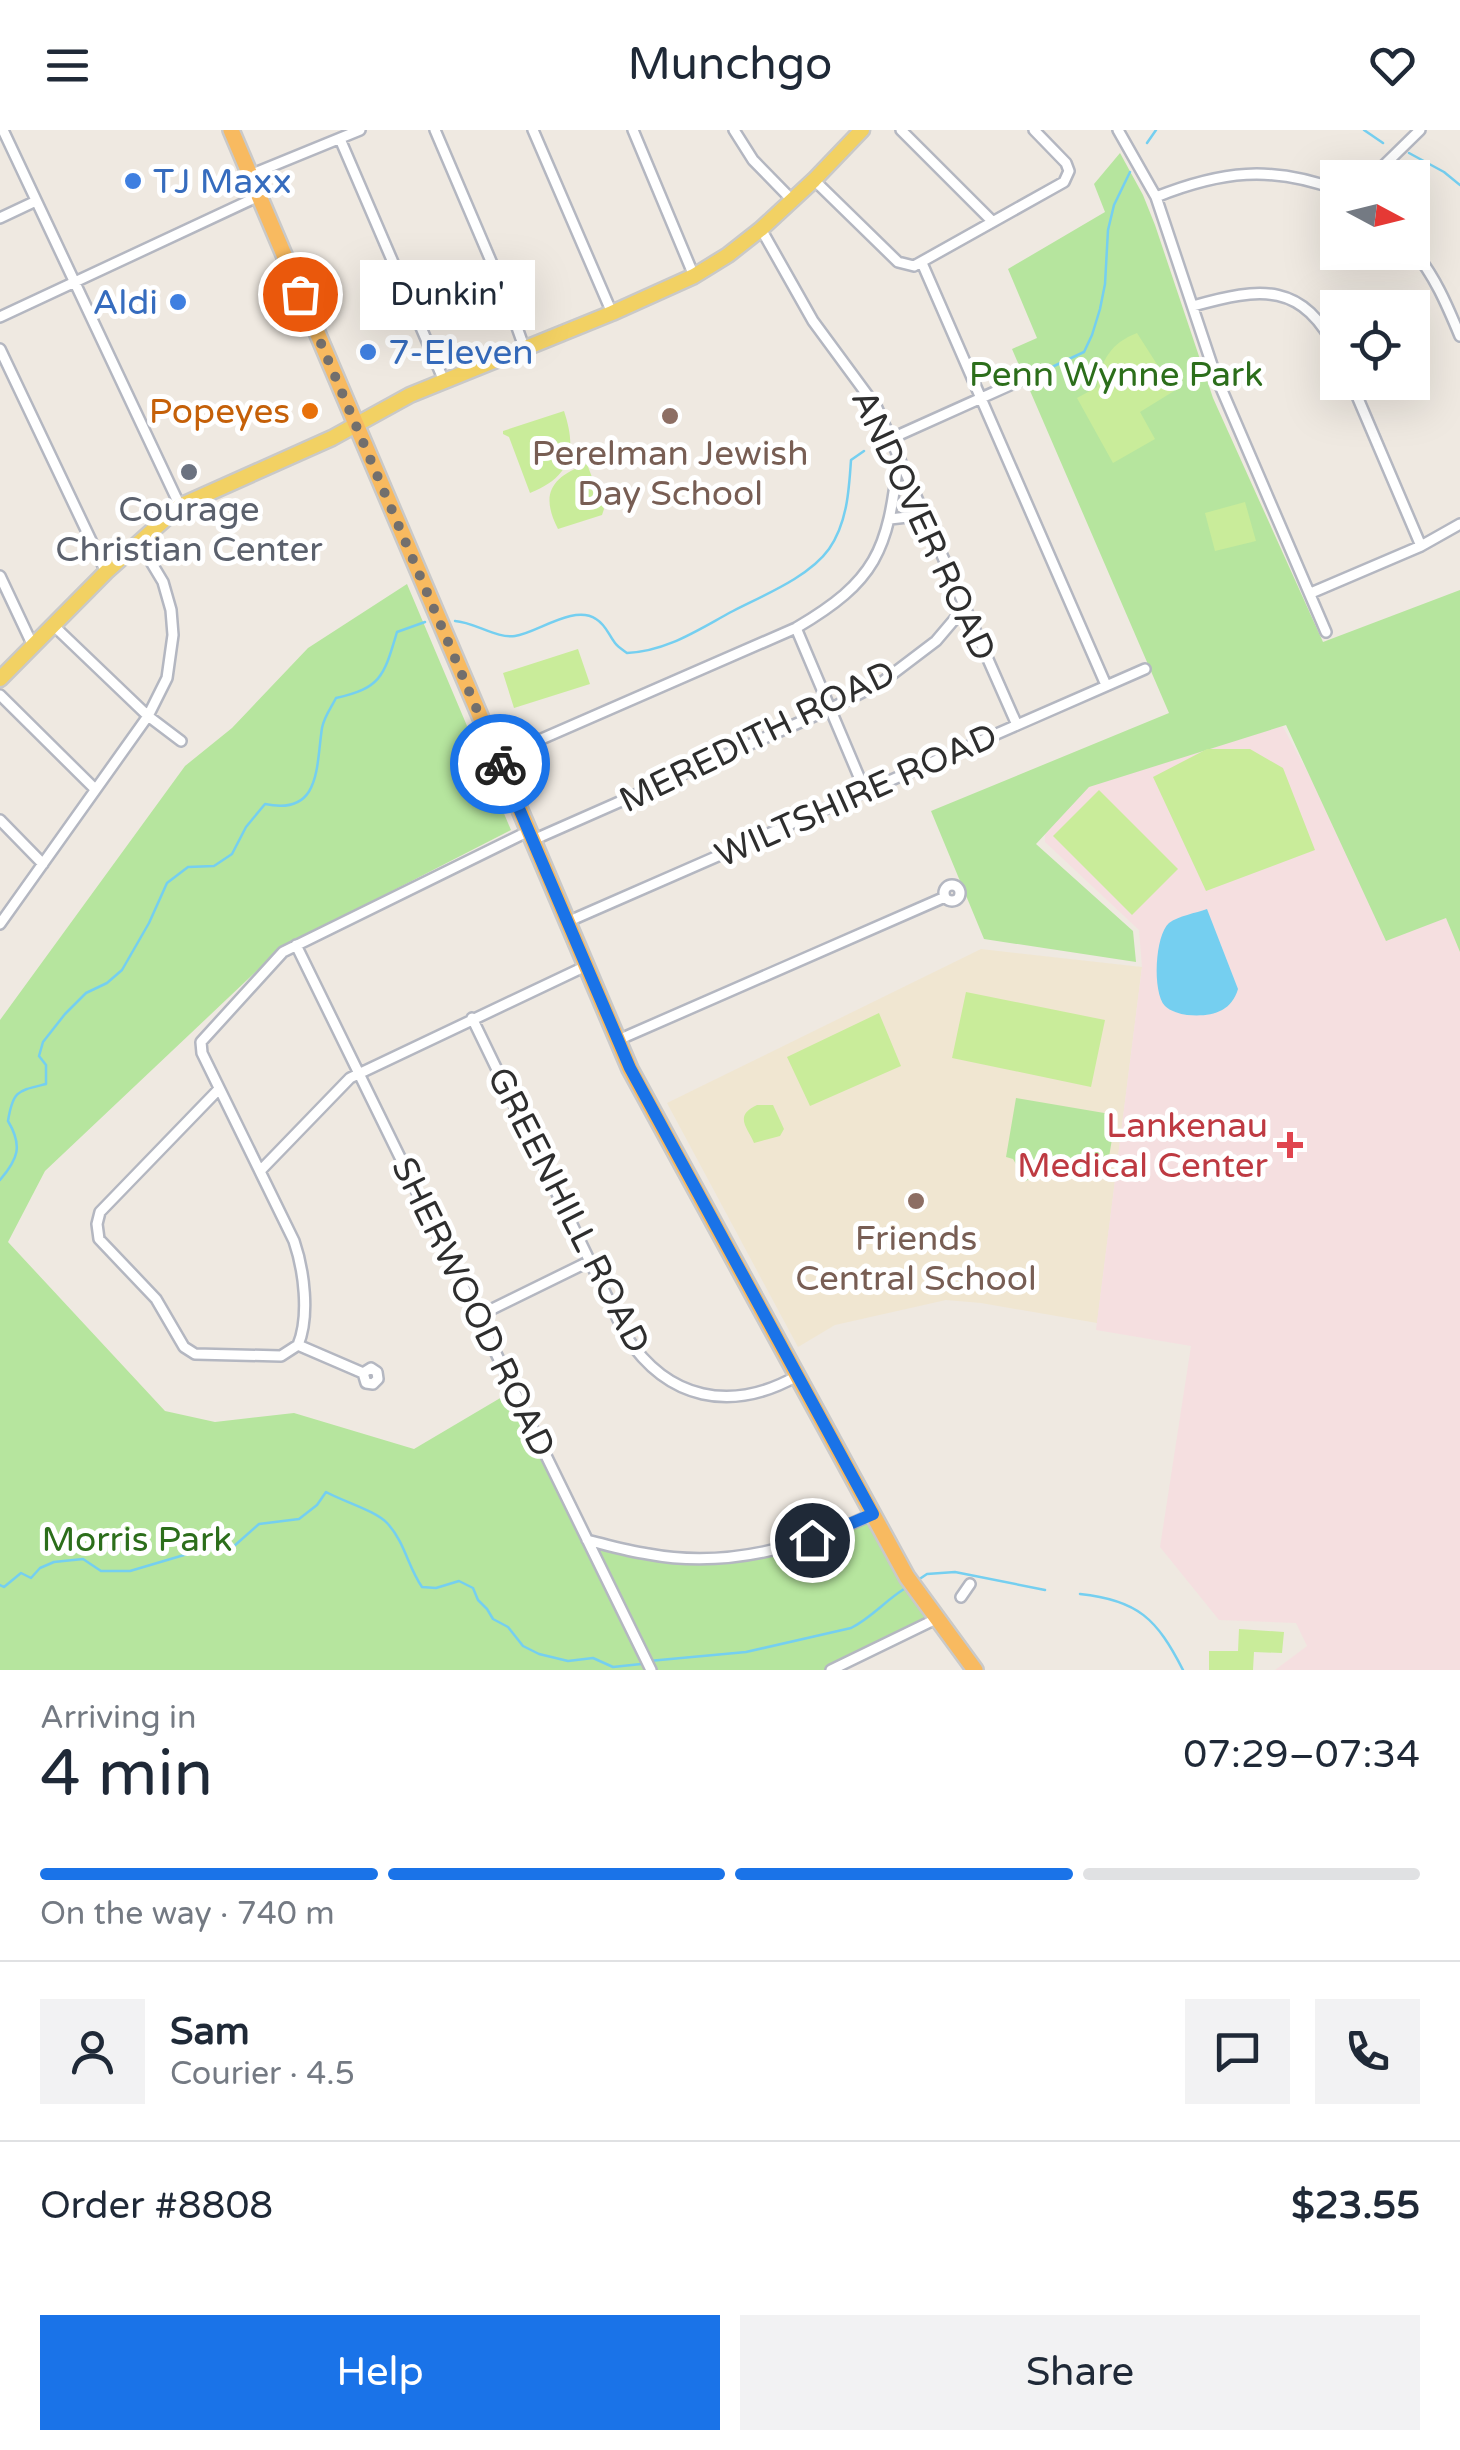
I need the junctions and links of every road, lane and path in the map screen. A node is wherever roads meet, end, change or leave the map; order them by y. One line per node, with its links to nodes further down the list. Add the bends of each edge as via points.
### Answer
1 (3, 130): 21 (street)
2 (231, 130): 15 (highway)
3 (360, 130): 13 (street)
4 (435, 130): 34 (street)
5 (532, 130): 30 (street)
6 (633, 130): 27 (street)
7 (734, 130): 20 (street)
8 (862, 130): 16 (main road)
9 (901, 130): 23 (street)
10 (1034, 130): 23 (street, via 1063,160 1069,171 1064,182)
11 (1118, 130): 19 (street)
12 (1420, 130): 14 (street)
13 (340, 138): 15 (street); 37 (street)
14 (1389, 160)
15 (250, 175): 18 (highway)
16 (814, 180): 20 (main road); 25 (street, via 898,262)
17 (1320, 183): 19 (street, via 1274,174 1221,175)
18 (259, 196): 28 (street); 40 (highway)
19 (1156, 197): 29 (street)
20 (792, 200): 24 (main road)
21 (36, 201): 22 (street); 28 (street)
22 (0, 218)
23 (992, 222): 25 (street)
24 (761, 229): 27 (main road); 41 (street, ANDOVER ROAD, via 813,321 868,393)
25 (922, 263): 38 (street)
26 (1426, 270): 33 (street)
27 (694, 276): 30 (main road)
28 (74, 282): 31 (street); 43 (street)
29 (1193, 306): 32 (street, via 1256,293 1289,298); 52 (street, via 1215,374)
30 (612, 312): 34 (main road)
31 (0, 317)
32 (1320, 323)
33 (1460, 336)
34 (524, 347): 37 (main road)
35 (0, 349): 49 (street)
36 (1019, 380): 38 (street)
37 (444, 381): 40 (main road)
38 (981, 398): 41 (street); 60 (street)
39 (1359, 400): 48 (street)
40 (356, 425): 43 (main road); 66 (highway)
41 (890, 439): 42 (street, ANDOVER ROAD)
42 (899, 458): 44 (street, ANDOVER ROAD); 45 (street)
43 (180, 506): 47 (main road)
44 (925, 515): 45 (street); 53 (street, ANDOVER ROAD)
45 (890, 518): 55 (street, via 876,558 853,588)
46 (1460, 524): 48 (street)
47 (139, 542): 49 (main road); 63 (street, via 163,582 173,636 168,678)
48 (1421, 546): 52 (street)
49 (106, 572): 54 (main road)
50 (0, 576): 51 (street)
51 (3, 591): 57 (street)
52 (1311, 593): 56 (street)
53 (964, 608): 62 (street, MEREDITH ROAD, via 906,665); 64 (street, ANDOVER ROAD)
54 (54, 626): 57 (main road); 63 (street)
55 (796, 628): 62 (street); 66 (street)
56 (1326, 632)
57 (33, 646): 59 (main road)
58 (1146, 668): 60 (street, WILTSHIRE ROAD)
59 (0, 678)
60 (1106, 686): 64 (street, WILTSHIRE ROAD)
61 (0, 696): 67 (street)
62 (830, 709): 68 (street); 70 (street, MEREDITH ROAD)
63 (148, 716): 65 (street); 67 (street)
64 (1016, 725): 68 (street, WILTSHIRE ROAD)
65 (181, 742)
66 (498, 758): 70 (highway)
67 (94, 790): 71 (street)
68 (865, 791): 73 (street, WILTSHIRE ROAD)
69 (0, 820): 71 (street)
70 (531, 836): 73 (highway); 75 (street, MEREDITH ROAD)
71 (43, 864): 74 (street)
72 (945, 897): 78 (street)
73 (567, 922): 76 (highway)
74 (0, 924)
75 (296, 945): 79 (street, SHERWOOD ROAD); 80 (street, MEREDITH ROAD, via 200,1042)
76 (586, 966): 77 (street); 78 (highway)
77 (472, 1018): 79 (street); 82 (street, GREENHILL ROAD)
78 (618, 1040): 86 (highway)
79 (360, 1076): 81 (street, via 350,1078); 83 (street, SHERWOOD ROAD)
80 (219, 1089): 81 (street); 84 (street, via 100,1212 99,1239 156,1299 194,1354 281,1356)
81 (260, 1171): 84 (street, via 301,1262)
82 (590, 1262): 83 (street); 86 (street, GREENHILL ROAD, via 640,1357 672,1383 736,1397)
83 (478, 1316): 88 (street, SHERWOOD ROAD)
84 (298, 1344): 85 (street)
85 (363, 1374)
86 (798, 1376): 87 (highway)
87 (873, 1514): 88 (street, via 812,1540 726,1558 649,1554); 91 (highway)
88 (587, 1540): 92 (street, SHERWOOD ROAD)
89 (970, 1584): 90 (street)
90 (961, 1597)
91 (936, 1619): 93 (street); 94 (highway)
92 (648, 1663)
93 (831, 1670)
94 (974, 1670)

